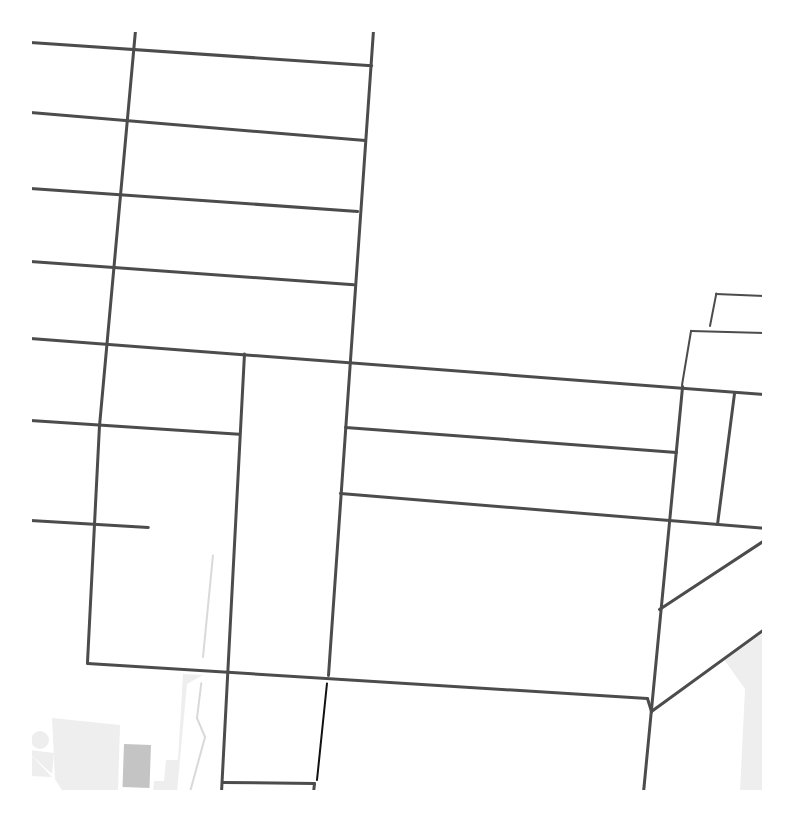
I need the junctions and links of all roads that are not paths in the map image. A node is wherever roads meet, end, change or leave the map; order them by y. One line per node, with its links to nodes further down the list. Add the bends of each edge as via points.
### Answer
1 (135, 30): 4 (street)
2 (373, 30): 5 (street)
3 (30, 42): 4 (street)
4 (134, 50): 5 (street); 7 (street)
5 (371, 65): 8 (street)
6 (30, 112): 7 (street)
7 (128, 120): 8 (street); 10 (street)
8 (365, 140): 11 (street)
9 (30, 188): 10 (street)
10 (122, 195): 11 (street); 13 (street)
11 (359, 211): 14 (street)
12 (30, 261): 13 (street)
13 (116, 268): 14 (street); 19 (street)
14 (353, 284): 21 (street)
15 (764, 296): 16 (lane, via 716,294)
16 (710, 327): 17 (lane); 22 (lane, via 684,337)
17 (764, 333)
18 (30, 338): 19 (street)
19 (109, 344): 20 (street); 26 (street)
20 (244, 354): 21 (street); 28 (street)
21 (346, 362): 22 (street); 27 (street)
22 (682, 386): 23 (street); 29 (street)
23 (734, 391): 24 (street); 34 (street)
24 (764, 394)
25 (30, 420): 26 (street)
26 (99, 425): 28 (street); 33 (street)
27 (344, 427): 29 (street); 30 (street)
28 (239, 434): 40 (street)
29 (676, 452): 31 (street)
30 (340, 493): 31 (street); 41 (street)
31 (671, 517): 34 (street); 38 (street)
32 (30, 520): 33 (street)
33 (92, 524): 35 (street); 40 (street, via 87,663)
34 (717, 524): 36 (street)
35 (148, 527)
36 (764, 528)
37 (764, 540): 38 (street)
38 (659, 609): 42 (street)
39 (764, 629): 42 (street)
40 (229, 672): 41 (street); 43 (street)
41 (328, 675): 42 (street, via 647,698)
42 (651, 711): 46 (street)
43 (222, 782): 44 (street); 45 (street, via 314,783)
44 (221, 792)
45 (313, 792)
46 (643, 792)

